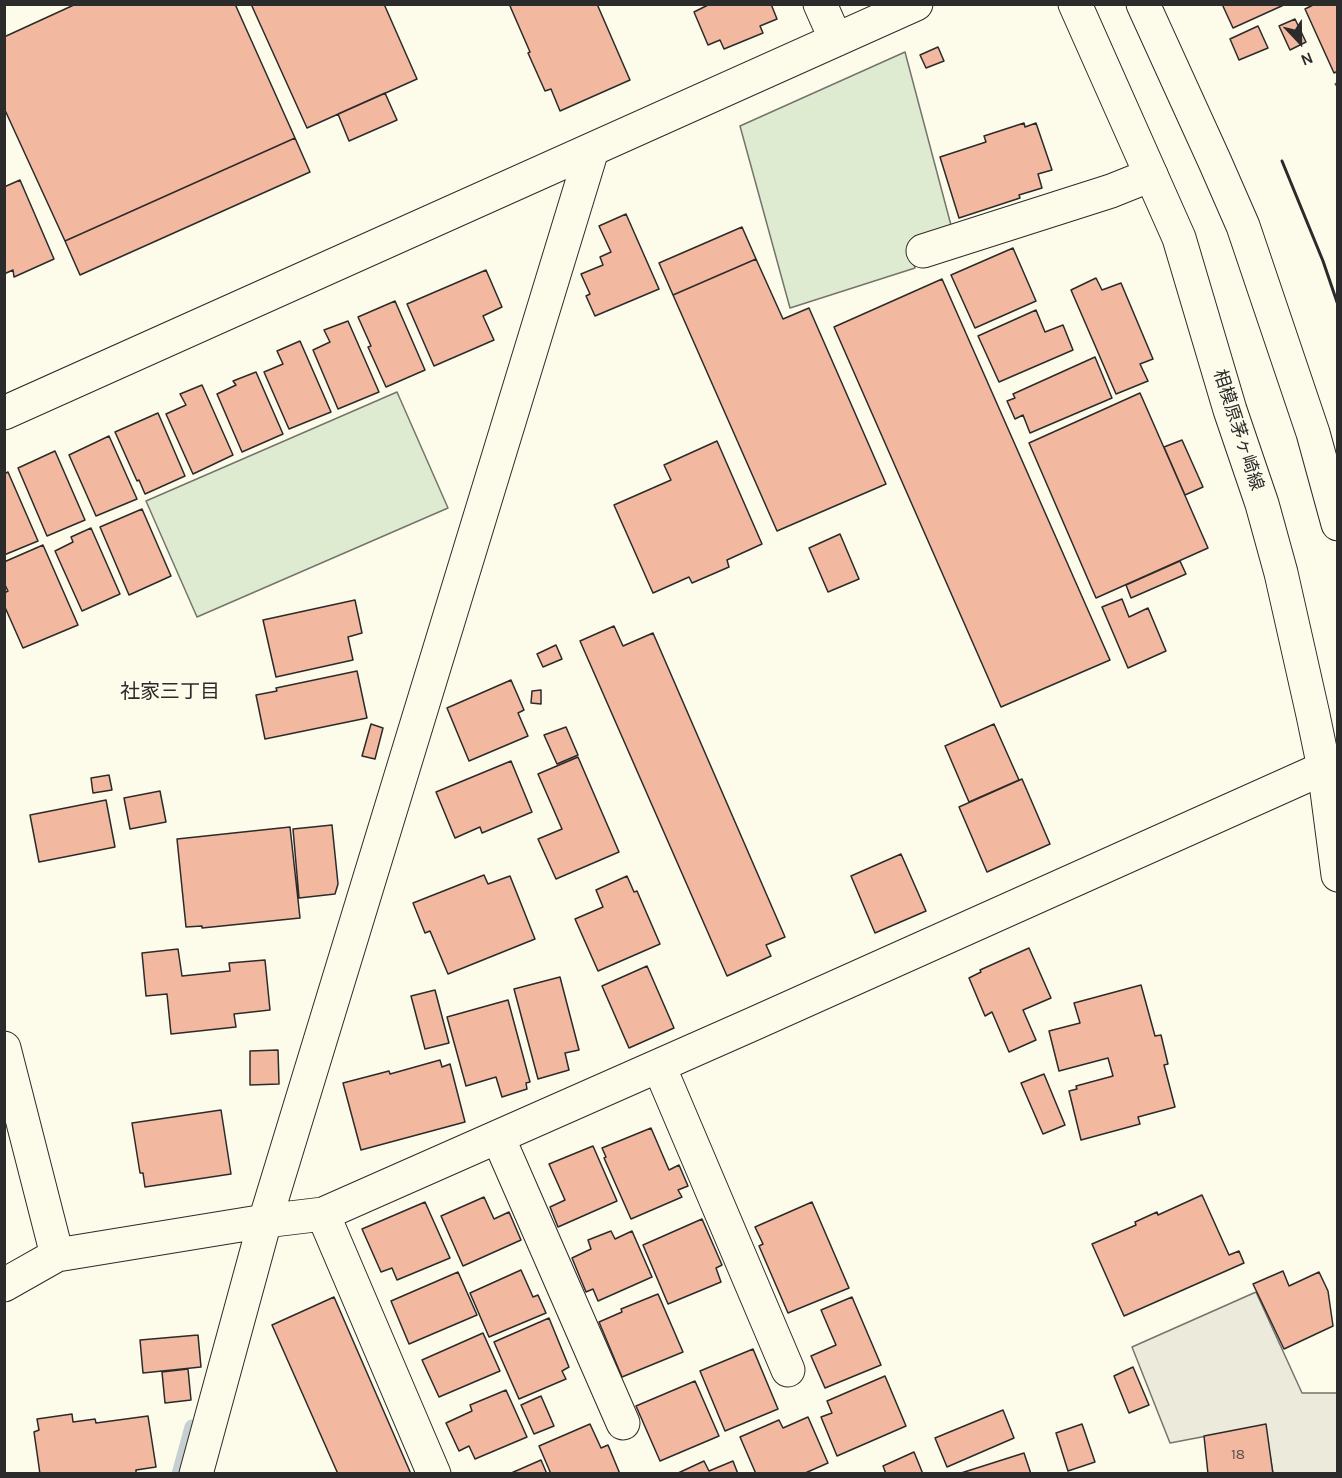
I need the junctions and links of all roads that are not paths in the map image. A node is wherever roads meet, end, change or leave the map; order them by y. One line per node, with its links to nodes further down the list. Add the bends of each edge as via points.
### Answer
1 (820, 4): 5 (street)
2 (916, 4): 5 (street)
3 (1075, 4): 7 (street, 相模原茅ヶ崎線)
4 (1143, 4): 10 (street, via 1242,226 1313,433)
5 (836, 40): 6 (street)
6 (592, 150): 9 (street); 17 (street)
7 (1151, 175): 8 (street); 11 (street, 相模原茅ヶ崎線, via 1179,238 1262,504)
8 (923, 251)
9 (4, 413)
10 (1338, 524)
11 (1331, 766): 12 (street, 相模原茅ヶ崎線); 14 (street)
12 (1338, 875)
13 (4, 1048): 18 (street)
14 (659, 1066): 15 (street); 20 (street)
15 (498, 1137): 16 (street); 21 (street)
16 (323, 1214): 17 (street); 23 (street)
17 (265, 1221): 18 (street); 22 (street)
18 (57, 1255): 19 (street)
19 (4, 1285)
20 (788, 1370)
21 (623, 1423)
22 (196, 1473)
23 (434, 1473)

